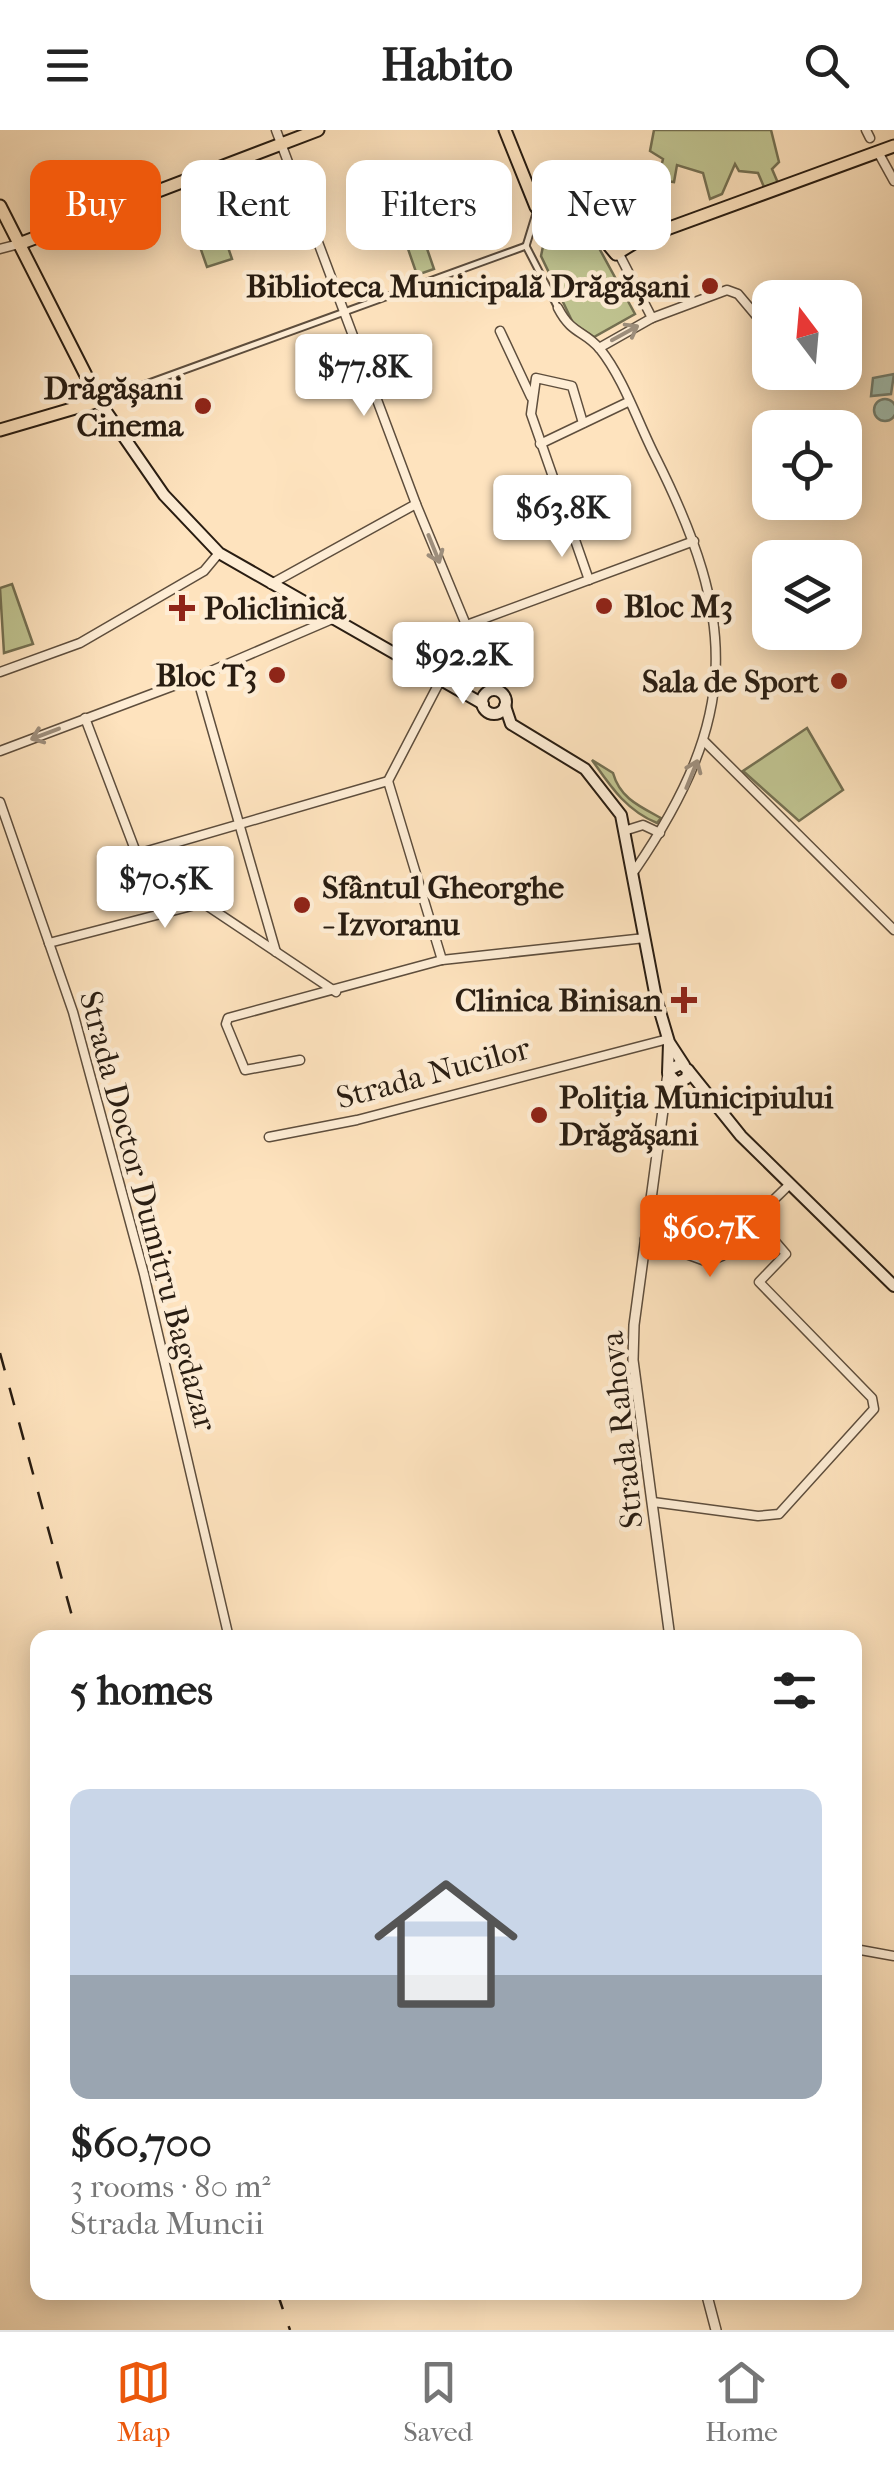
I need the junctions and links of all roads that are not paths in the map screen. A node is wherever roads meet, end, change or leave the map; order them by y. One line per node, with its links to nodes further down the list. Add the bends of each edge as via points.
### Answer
1 (276, 130): 4 (street)
2 (318, 130): 4 (main road)
3 (504, 130): 8 (main road)
4 (282, 144): 12 (main road); 18 (street)
5 (894, 146): 6 (main road)
6 (878, 152): 7 (street); 11 (main road)
7 (894, 181)
8 (532, 196)
9 (0, 206): 12 (main road)
10 (532, 225): 13 (street)
11 (671, 227)
12 (19, 244): 14 (street); 23 (main road)
13 (526, 246): 16 (street); 18 (street)
14 (0, 249)
15 (620, 250): 19 (street)
16 (558, 308): 21 (street, via 568,328)
17 (752, 312): 19 (street, via 732,290)
18 (342, 313): 23 (street); 28 (street)
19 (652, 318): 21 (street, one-way to 19)
20 (500, 331): 22 (street)
21 (599, 348): 24 (street)
22 (531, 397): 25 (street, via 536,378 572,386); 27 (street)
23 (99, 401): 26 (main road); 30 (main road, via 164,495)
24 (628, 402): 25 (street); 29 (street)
25 (583, 424): 27 (street)
26 (0, 430)
27 (540, 444): 31 (street)
28 (416, 504): 32 (street); 34 (street, one-way to 34)
29 (694, 541): 31 (street); 44 (street, via 714,620)
30 (218, 553): 32 (main road); 35 (street, via 204,572 80,643)
31 (589, 580): 34 (street)
32 (270, 585): 33 (main road)
33 (330, 620): 36 (street); 37 (main road)
34 (464, 626): 38 (street)
35 (0, 672)
36 (197, 678): 42 (street); 48 (street)
37 (439, 683): 39 (main road); 46 (street)
38 (493, 690): 39 (main road); 40 (main road, via 505,696)
39 (482, 704): 41 (main road)
40 (505, 706): 41 (main road); 43 (main road)
41 (493, 713): 43 (main road)
42 (86, 718): 45 (street, one-way to 45); 51 (street)
43 (511, 724): 49 (main road, via 585,769)
44 (705, 742): 50 (street, one-way to 44); 54 (street)
45 (0, 750)
46 (388, 782): 48 (street); 58 (street)
47 (0, 802): 56 (street, Strada Doctor Dumitru Bagdazar)
48 (240, 823): 51 (street); 57 (street)
49 (627, 830): 50 (street, via 643,825); 52 (main road)
50 (660, 833): 52 (street)
51 (137, 854): 53 (street)
52 (635, 870): 55 (main road)
53 (159, 913): 56 (street); 57 (street, via 204,902)
54 (894, 930)
55 (645, 938): 58 (street); 60 (main road)
56 (49, 943): 73 (street, Strada Doctor Dumitru Bagdazar, via 144,1274)
57 (276, 952): 59 (street)
58 (442, 960): 59 (street)
59 (336, 992): 61 (street, via 228,1018 245,1070)
60 (669, 1040): 62 (main road); 63 (main road); 65 (street, Strada Nucilor)
61 (300, 1060)
62 (686, 1068): 63 (main road); 63 (main road, via 677,1063); 64 (main road)
63 (674, 1077): 64 (main road); 68 (street, Strada Rahova, via 664,1099)
64 (703, 1092): 66 (main road)
65 (268, 1137)
66 (790, 1184): 67 (street, via 754,1218); 70 (main road)
67 (760, 1224): 68 (street, via 708,1262); 72 (street, via 786,1254 759,1282 872,1398 874,1409 779,1514)
68 (645, 1239): 72 (street, Strada Rahova, via 633,1360)
69 (894, 1269): 70 (street)
70 (878, 1270): 71 (main road)
71 (894, 1286)
72 (653, 1502): 74 (street, Strada Rahova)
73 (227, 1630)
74 (669, 1630)
75 (862, 1950): 76 (street)
76 (894, 1956)
77 (708, 2300): 78 (street)
78 (716, 2330)

